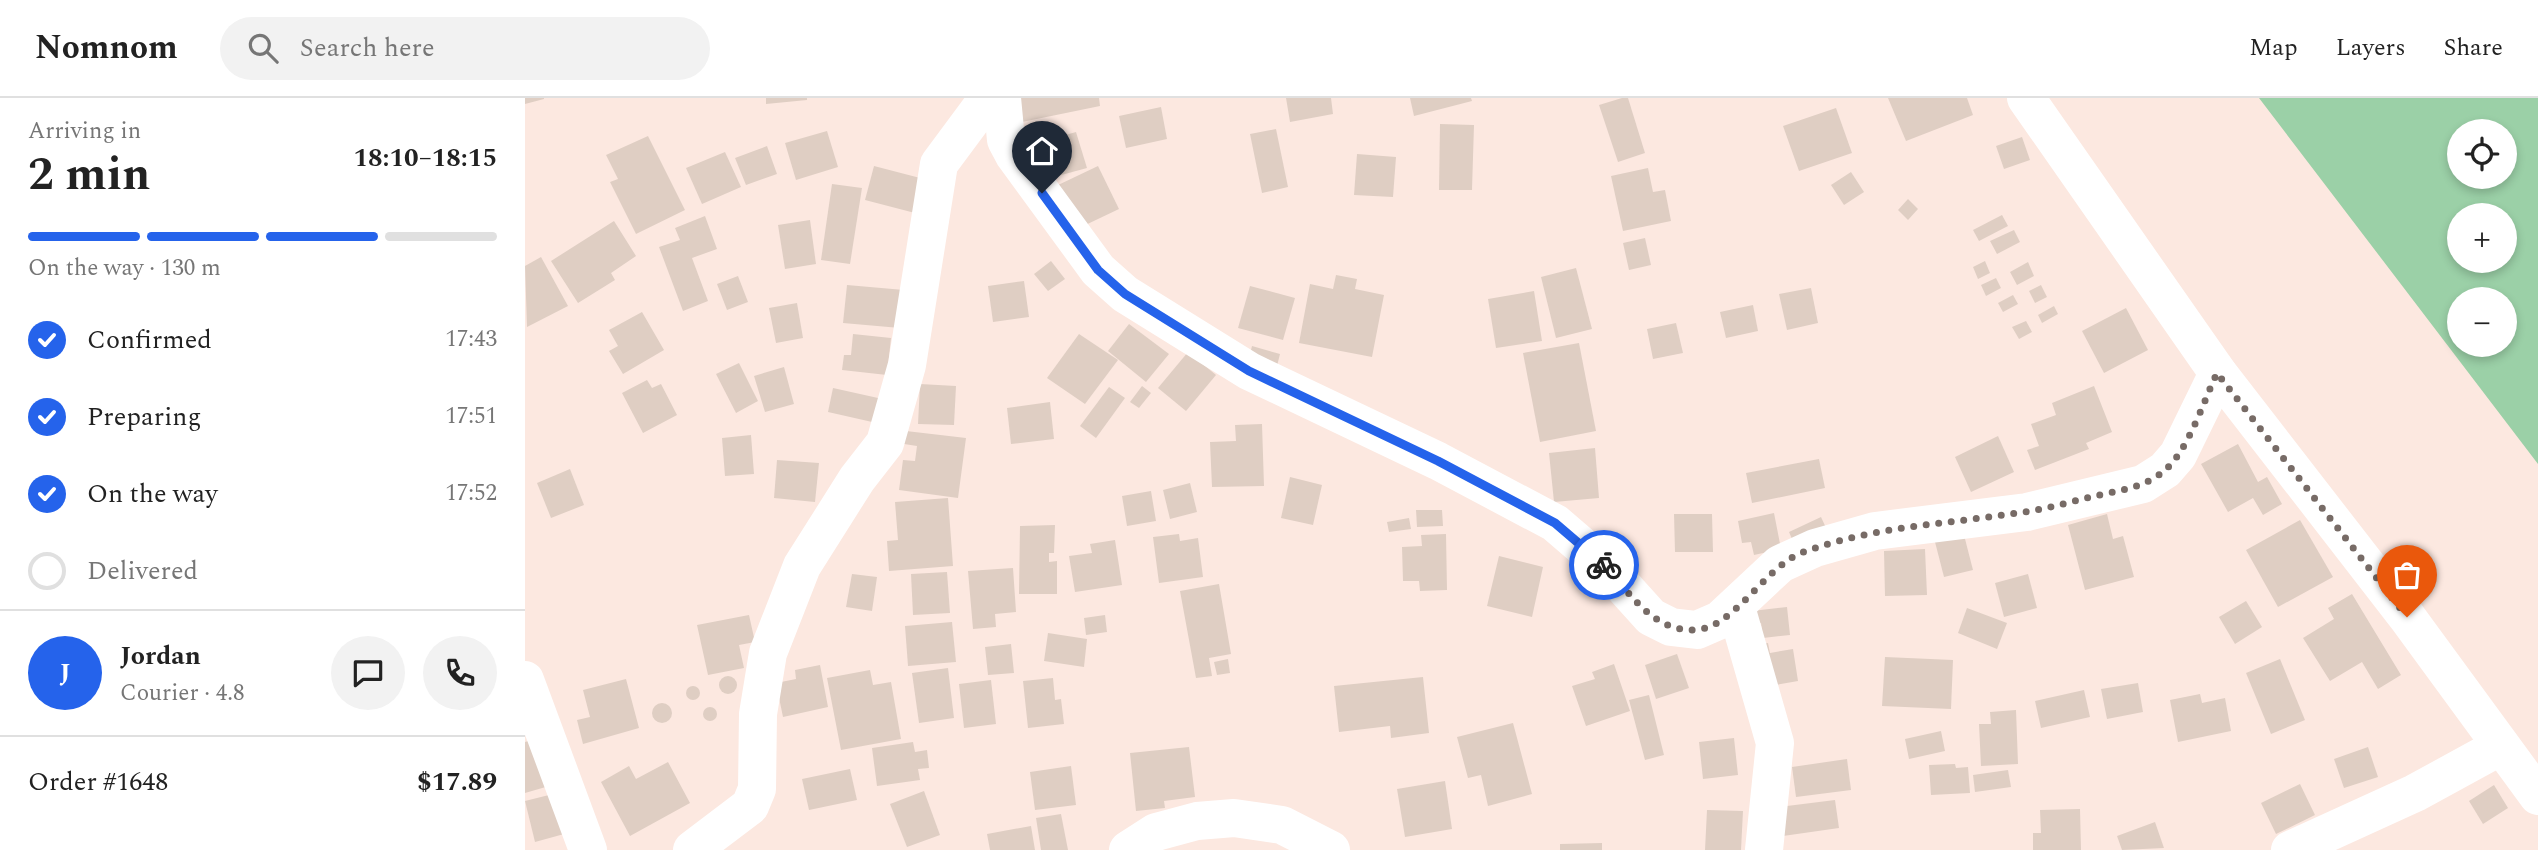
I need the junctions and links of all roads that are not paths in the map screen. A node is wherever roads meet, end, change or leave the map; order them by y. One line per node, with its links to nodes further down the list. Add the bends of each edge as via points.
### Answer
1 (988, 98): 10 (street, via 939,164 907,365 885,443 802,566 768,653 758,714 757,789 750,806)
2 (1002, 98): 5 (street, via 1006,140 1014,155 1098,270 1125,294 1249,371 1555,523 1605,566 1651,617 1671,627 1697,630)
3 (2026, 98): 4 (street)
4 (2217, 373): 5 (street, via 2178,455 2143,484 2027,512 1875,531 1815,548 1780,564); 7 (street)
5 (1736, 607): 13 (street, via 1775,743)
6 (525, 680): 9 (street)
7 (2501, 746): 8 (street); 14 (street, via 2415,793)
8 (2538, 796)
9 (589, 850)
10 (692, 850)
11 (1128, 850): 12 (street, via 1156,832 1197,821 1234,818 1282,825)
12 (1331, 850)
13 (1763, 850)
14 (2290, 850)

